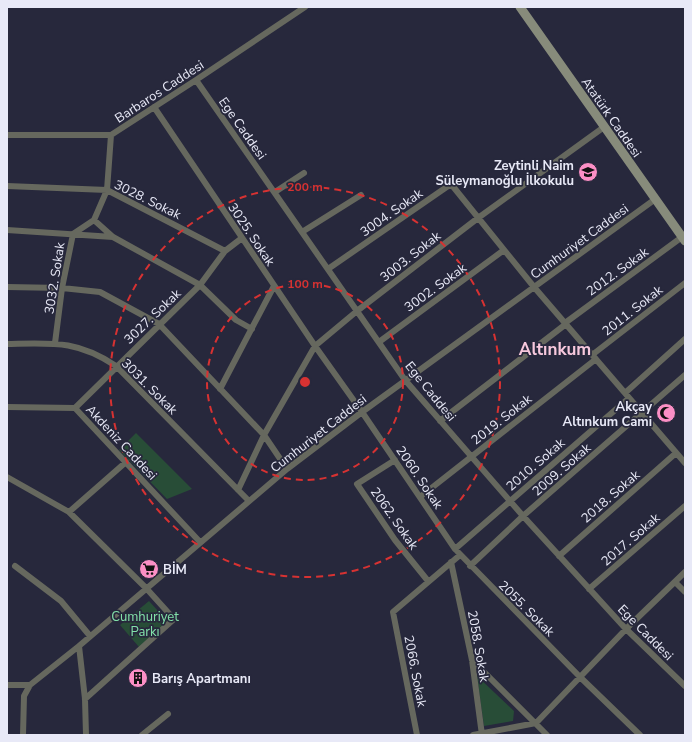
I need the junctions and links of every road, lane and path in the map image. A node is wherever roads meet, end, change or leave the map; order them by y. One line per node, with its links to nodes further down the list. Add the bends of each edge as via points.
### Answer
1 (305, 7): 3 (street, Barbaros Caddesi)
2 (520, 7): 5 (main road, Atatürk Caddesi)
3 (196, 80): 4 (street, Barbaros Caddesi); 11 (street, Ege Caddesi)
4 (154, 107): 7 (street, Barbaros Caddesi); 20 (street, 3025. Sokak)
5 (604, 127): 13 (main road, Atatürk Caddesi); 14 (street, 3003. Sokak)
6 (7, 135): 7 (street, Barbaros Caddesi)
7 (111, 135): 10 (street)
8 (304, 174): 11 (street)
9 (7, 186): 10 (street, 3028. Sokak)
10 (107, 190): 15 (street); 23 (street, 3028. Sokak)
11 (274, 192): 17 (street, Ege Caddesi)
12 (361, 194): 17 (street)
13 (654, 200): 21 (main road, Atatürk Caddesi); 29 (street, Cumhuriyet Caddesi)
14 (478, 218): 22 (street); 24 (street, 3004. Sokak, via 451,184); 31 (street, 3003. Sokak)
15 (94, 220): 18 (street, 3032. Sokak); 19 (street)
16 (7, 230): 18 (street)
17 (302, 232): 24 (street, Ege Caddesi)
18 (73, 234): 19 (street); 30 (street, 3032. Sokak)
19 (112, 237): 26 (street)
20 (242, 238): 23 (street, 3027. Sokak); 27 (street, 3025. Sokak)
21 (683, 239): 32 (street, 2012. Sokak)
22 (504, 250): 29 (street); 36 (street, 3002. Sokak)
23 (225, 251): 26 (street, 3027. Sokak)
24 (328, 269): 31 (street, Ege Caddesi)
25 (685, 283): 40 (street, 2011. Sokak)
26 (200, 285): 33 (street, 3027. Sokak); 34 (street, via 236,320)
27 (274, 286): 34 (street); 39 (street, 3025. Sokak)
28 (7, 287): 30 (street)
29 (534, 287): 32 (street); 43 (street, Cumhuriyet Caddesi)
30 (62, 288): 33 (street, via 100,292); 37 (street, 3032. Sokak)
31 (357, 311): 36 (street, Ege Caddesi); 39 (street, 3003. Sokak)
32 (566, 323): 40 (street); 50 (street, 2012. Sokak)
33 (159, 324): 41 (street, 3027. Sokak); 44 (street)
34 (252, 329): 44 (street)
35 (685, 339): 45 (street, 2010. Sokak)
36 (379, 342): 43 (street, Ege Caddesi)
37 (55, 343): 38 (street, 3031. Sokak); 41 (street, 3031. Sokak, via 83,348)
38 (7, 344)
39 (315, 346): 48 (street, 3025. Sokak); 51 (street, 3003. Sokak)
40 (594, 357): 45 (street); 53 (street, 2019. Sokak)
41 (116, 366): 47 (street, 3027. Sokak); 59 (street, 3031. Sokak)
42 (685, 376): 49 (street, 2009. Sokak)
43 (405, 380): 48 (street, Cumhuriyet Caddesi); 50 (street, Ege Caddesi)
44 (220, 389): 51 (street)
45 (627, 396): 49 (street); 62 (street, 2010. Sokak)
46 (7, 407): 47 (street, Akdeniz Caddesi)
47 (75, 408): 55 (street, Akdeniz Caddesi)
48 (362, 412): 54 (street, 2060. Sokak); 57 (street, Cumhuriyet Caddesi)
49 (643, 414): 52 (street); 65 (street, 2009. Sokak)
50 (440, 421): 53 (street, Ege Caddesi)
51 (264, 435): 57 (street); 59 (street, 3003. Sokak)
52 (676, 453): 56 (street); 69 (street, 2018. Sokak)
53 (472, 456): 60 (street, 2019. Sokak); 62 (street, Ege Caddesi)
54 (394, 460): 60 (street, 2060. Sokak); 74 (street, 2062. Sokak, via 357,484 395,540)
55 (126, 462): 64 (street); 66 (street, Akdeniz Caddesi)
56 (685, 463)
57 (287, 469): 61 (street, Cumhuriyet Caddesi)
58 (7, 477): 64 (street)
59 (238, 490): 61 (street, 3031. Sokak)
60 (420, 497): 67 (street, 2060. Sokak)
61 (249, 501): 66 (street, Cumhuriyet Caddesi)
62 (510, 501): 65 (street, Ege Caddesi); 67 (street, 2010. Sokak)
63 (685, 506): 77 (street, 2017. Sokak)
64 (69, 512): 76 (street)
65 (523, 516): 69 (street, Ege Caddesi); 72 (street, 2009. Sokak)
66 (200, 542): 76 (street, Cumhuriyet Caddesi)
67 (455, 549): 68 (street, 2060. Sokak)
68 (460, 554): 70 (street); 72 (street, 2055. Sokak)
69 (559, 556): 77 (street, Ege Caddesi)
70 (451, 562): 74 (street); 82 (street, 2058. Sokak)
71 (15, 566): 80 (street, via 61,601)
72 (470, 566): 83 (street, 2055. Sokak)
73 (685, 572): 75 (street)
74 (428, 581): 94 (street, 2066. Sokak, via 393,612)
75 (675, 582): 78 (street); 79 (street)
76 (146, 588): 80 (street, Cumhuriyet Caddesi); 87 (street, via 174,619)
77 (589, 589): 79 (street, Ege Caddesi)
78 (685, 592)
79 (626, 629): 83 (street); 86 (street, Ege Caddesi)
80 (90, 636): 81 (street, Cumhuriyet Caddesi)
81 (79, 646): 85 (street, Cumhuriyet Caddesi); 87 (street)
82 (472, 660): 89 (street); 90 (street, 2058. Sokak)
83 (580, 677): 89 (street); 97 (street, 2055. Sokak)
84 (7, 685): 85 (street)
85 (30, 685): 91 (street, via 24,696)
86 (685, 686)
87 (85, 699): 92 (street)
88 (168, 714): 93 (street)
89 (536, 723): 90 (street); 96 (street)
90 (482, 734): 95 (street)
91 (23, 735)
92 (86, 735)
93 (142, 735)
94 (416, 735)
95 (474, 735)
96 (547, 735)
97 (640, 735)

